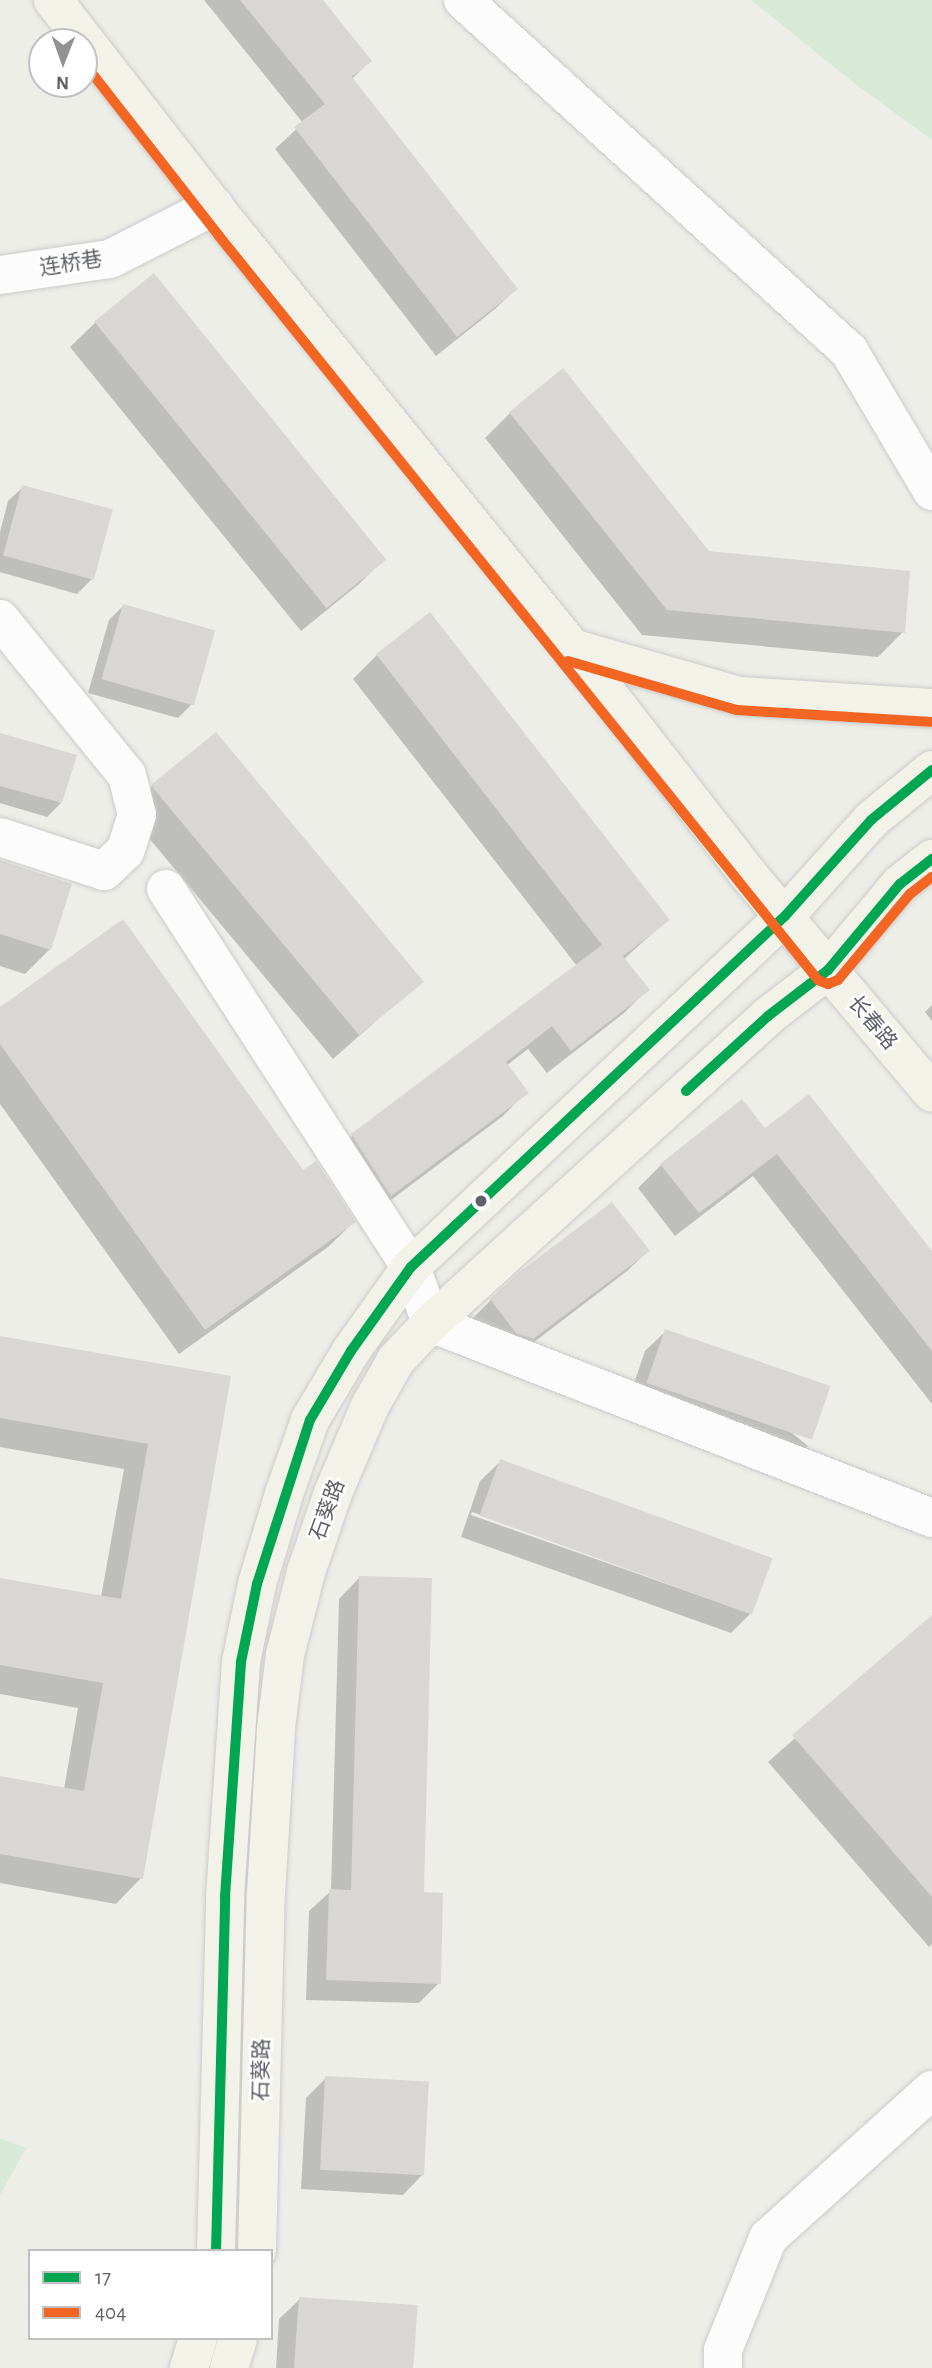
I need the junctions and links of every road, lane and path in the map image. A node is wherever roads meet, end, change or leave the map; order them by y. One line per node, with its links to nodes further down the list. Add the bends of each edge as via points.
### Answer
1 (53, 0): 3 (main road, 长春路)
2 (463, 0): 5 (street, via 849,351)
3 (214, 206): 4 (street, 连桥巷, via 110,259); 7 (main road, 长春路)
4 (0, 275)
5 (932, 491)
6 (0, 619): 10 (street, via 127,775 137,815 125,851 104,871)
7 (572, 648): 8 (main road, via 739,696); 13 (main road, 长春路)
8 (932, 708)
9 (932, 770): 13 (main road, 石葵路, via 871,820)
10 (0, 837)
11 (932, 859): 14 (main road, 石葵路, via 900,884)
12 (166, 889): 16 (street)
13 (785, 916): 14 (main road, 长春路); 16 (main road, 石葵路)
14 (828, 970): 15 (main road, 长春路); 17 (main road, 石葵路, via 768,1016)
15 (932, 1093)
16 (411, 1267): 17 (street); 20 (main road, 石葵路, via 358,1339 310,1420 257,1584 241,1662 225,1897)
17 (431, 1323): 18 (street); 21 (main road, 石葵路, via 396,1360 370,1406 306,1572 285,1655 267,1881)
18 (932, 1518)
19 (932, 2090): 26 (street, via 768,2238 723,2350)
20 (216, 2249)
21 (257, 2249)
22 (197, 2340): 24 (main road)
23 (237, 2340): 25 (main road)
24 (189, 2368)
25 (229, 2368)
26 (723, 2368)

